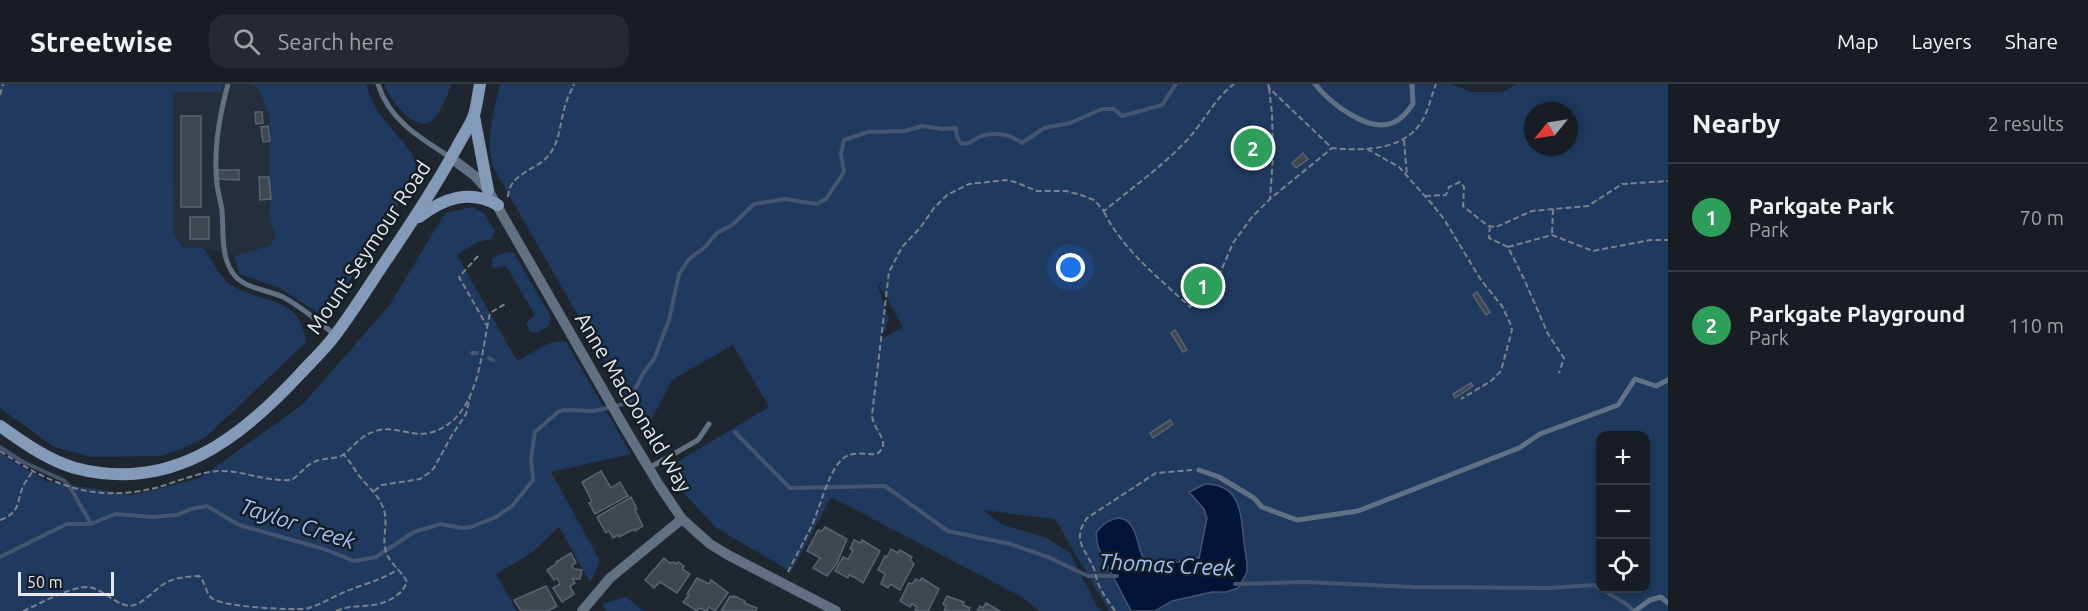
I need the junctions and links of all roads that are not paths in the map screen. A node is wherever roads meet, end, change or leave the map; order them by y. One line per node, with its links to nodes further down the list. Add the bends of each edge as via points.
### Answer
1 (228, 84): 11 (lane, via 216,138 222,244 232,271 240,280 282,297 312,315)
2 (378, 84): 7 (lane, via 395,116 412,133)
3 (480, 84): 6 (street, Mount Seymour Road)
4 (1315, 84): 5 (lane, via 1344,110 1385,125 1395,123 1413,104)
5 (1412, 84)
6 (474, 116): 7 (street, Mount Seymour Road); 8 (street)
7 (451, 158): 8 (street, Anne MacDonald Way); 10 (street, Mount Seymour Road)
8 (488, 190): 9 (street, Anne MacDonald Way)
9 (504, 205): 10 (street, via 475,196 445,200); 15 (street, Anne MacDonald Way)
10 (413, 221): 11 (street, Mount Seymour Road)
11 (335, 335): 14 (street, Mount Seymour Road, via 274,401 243,428 174,467 128,475 74,467 28,446)
12 (1668, 380): 16 (lane, via 1656,386 1635,379 1618,405 1358,512 1297,520 1262,507 1219,477)
13 (709, 424): 15 (lane, via 698,440)
14 (0, 426)
15 (649, 468): 17 (street, Anne MacDonald Way)
16 (1199, 470)
17 (682, 519): 19 (street, via 610,578); 20 (street, Anne MacDonald Way, via 728,555)
18 (1668, 603): 21 (lane, via 1661,597)
19 (582, 611)
20 (836, 611)
21 (1635, 611)

